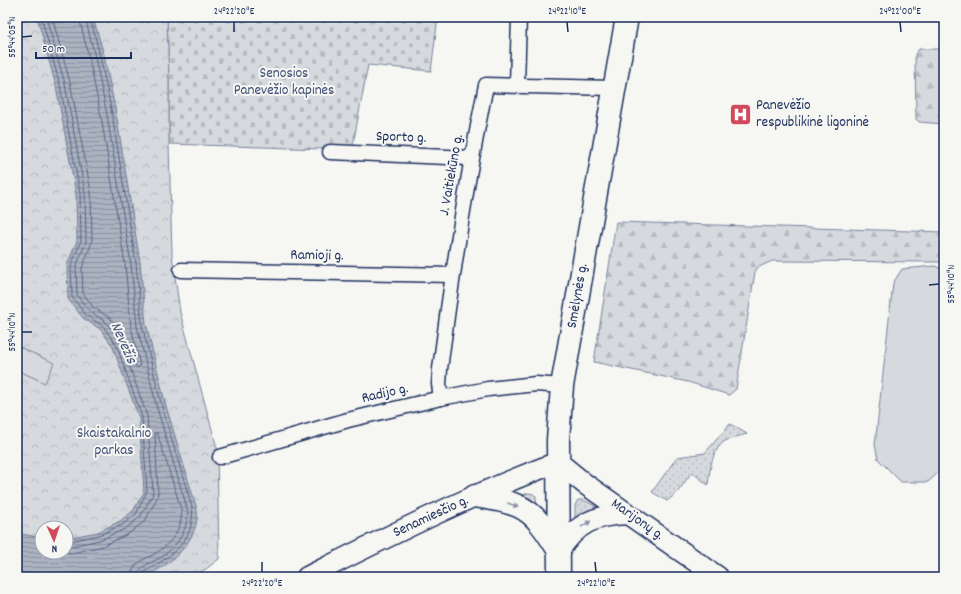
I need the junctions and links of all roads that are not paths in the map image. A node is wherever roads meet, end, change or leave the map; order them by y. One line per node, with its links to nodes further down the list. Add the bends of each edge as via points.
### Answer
1 (519, 17): 3 (street)
2 (626, 17): 4 (highway, Smėlynės g.)
3 (517, 85): 4 (street, J. Vaitiekūno g.); 6 (street, J. Vaitiekūno g., via 486,85)
4 (614, 88): 9 (highway, Smėlynės g.)
5 (330, 152): 6 (street, Sporto g.)
6 (472, 158): 8 (street, J. Vaitiekūno g.)
7 (181, 270): 8 (street, Ramioji g.)
8 (452, 275): 10 (street, J. Vaitiekūno g., via 440,370)
9 (562, 386): 10 (street, Radijo g., via 536,384 488,389); 12 (highway, Smėlynės g.)
10 (441, 398): 11 (street, Radijo g., via 348,420)
11 (220, 457)
12 (558, 462): 13 (main road, Senamiesčio g.); 14 (main road, Marijonų g.); 15 (highway, Smėlynės g.)
13 (475, 496): 15 (highway, one-way to 15, via 519,506 535,518); 16 (main road, Senamiesčio g.)
14 (628, 514): 15 (main road, one-way to 14, via 566,540 591,520 610,514); 18 (main road, Marijonų g.)
15 (559, 552): 17 (highway, Smėlynės g.)
16 (307, 577)
17 (559, 577)
18 (718, 577)

